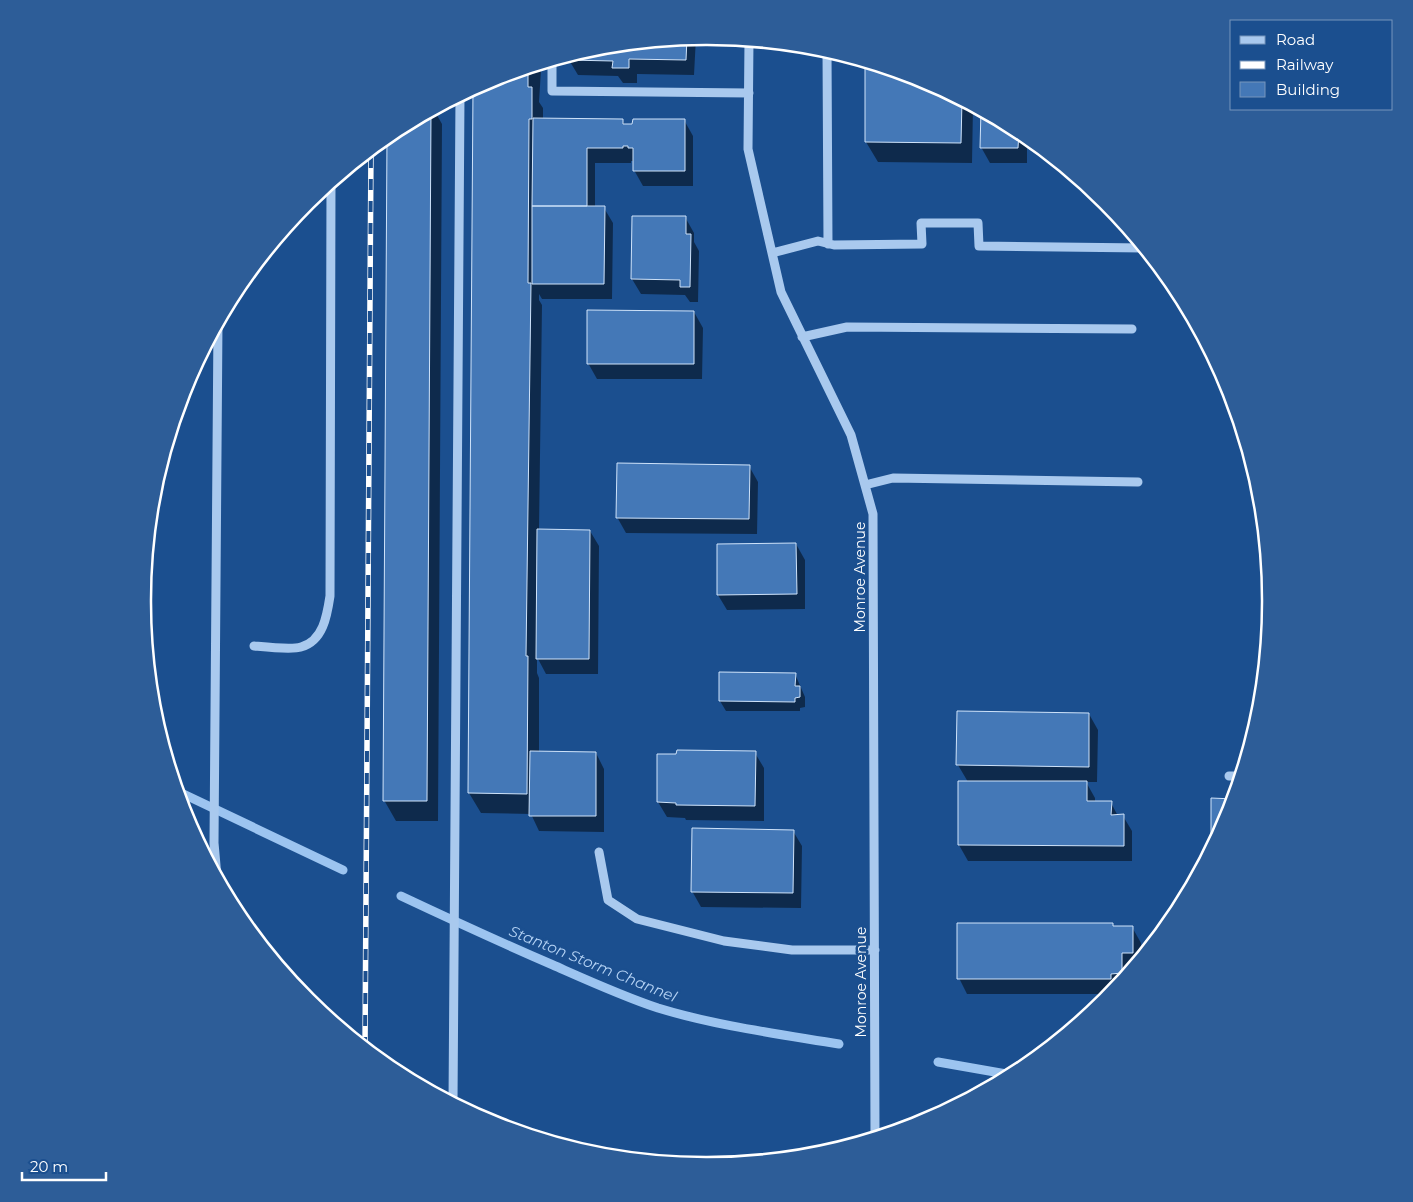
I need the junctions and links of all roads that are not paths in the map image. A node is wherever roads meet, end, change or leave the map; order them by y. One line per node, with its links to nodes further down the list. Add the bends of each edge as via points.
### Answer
1 (749, 47): 4 (street, Monroe Avenue)
2 (827, 59): 7 (street)
3 (552, 67): 4 (street, via 552,91)
4 (749, 93): 9 (street, Monroe Avenue, via 748,149)
5 (460, 103): 21 (street)
6 (331, 191): 15 (street, via 330,596 327,618 316,639 300,648)
7 (828, 244): 8 (street, via 922,244 921,222 978,223 979,246); 9 (street, via 818,241)
8 (1136, 248)
9 (772, 253): 12 (street, Monroe Avenue, via 781,292)
10 (1132, 330): 12 (street, via 847,327)
11 (218, 336): 19 (street)
12 (802, 337): 14 (street, Monroe Avenue, via 851,435)
13 (1138, 482): 14 (street, via 893,478)
14 (865, 485): 20 (street, Monroe Avenue, via 874,514)
15 (254, 646)
16 (1229, 776): 17 (street)
17 (1234, 776)
18 (599, 852): 20 (street, via 608,900 637,918 724,942 792,950)
19 (216, 862)
20 (875, 950): 22 (street, Monroe Avenue)
21 (453, 1096)
22 (875, 1130)

